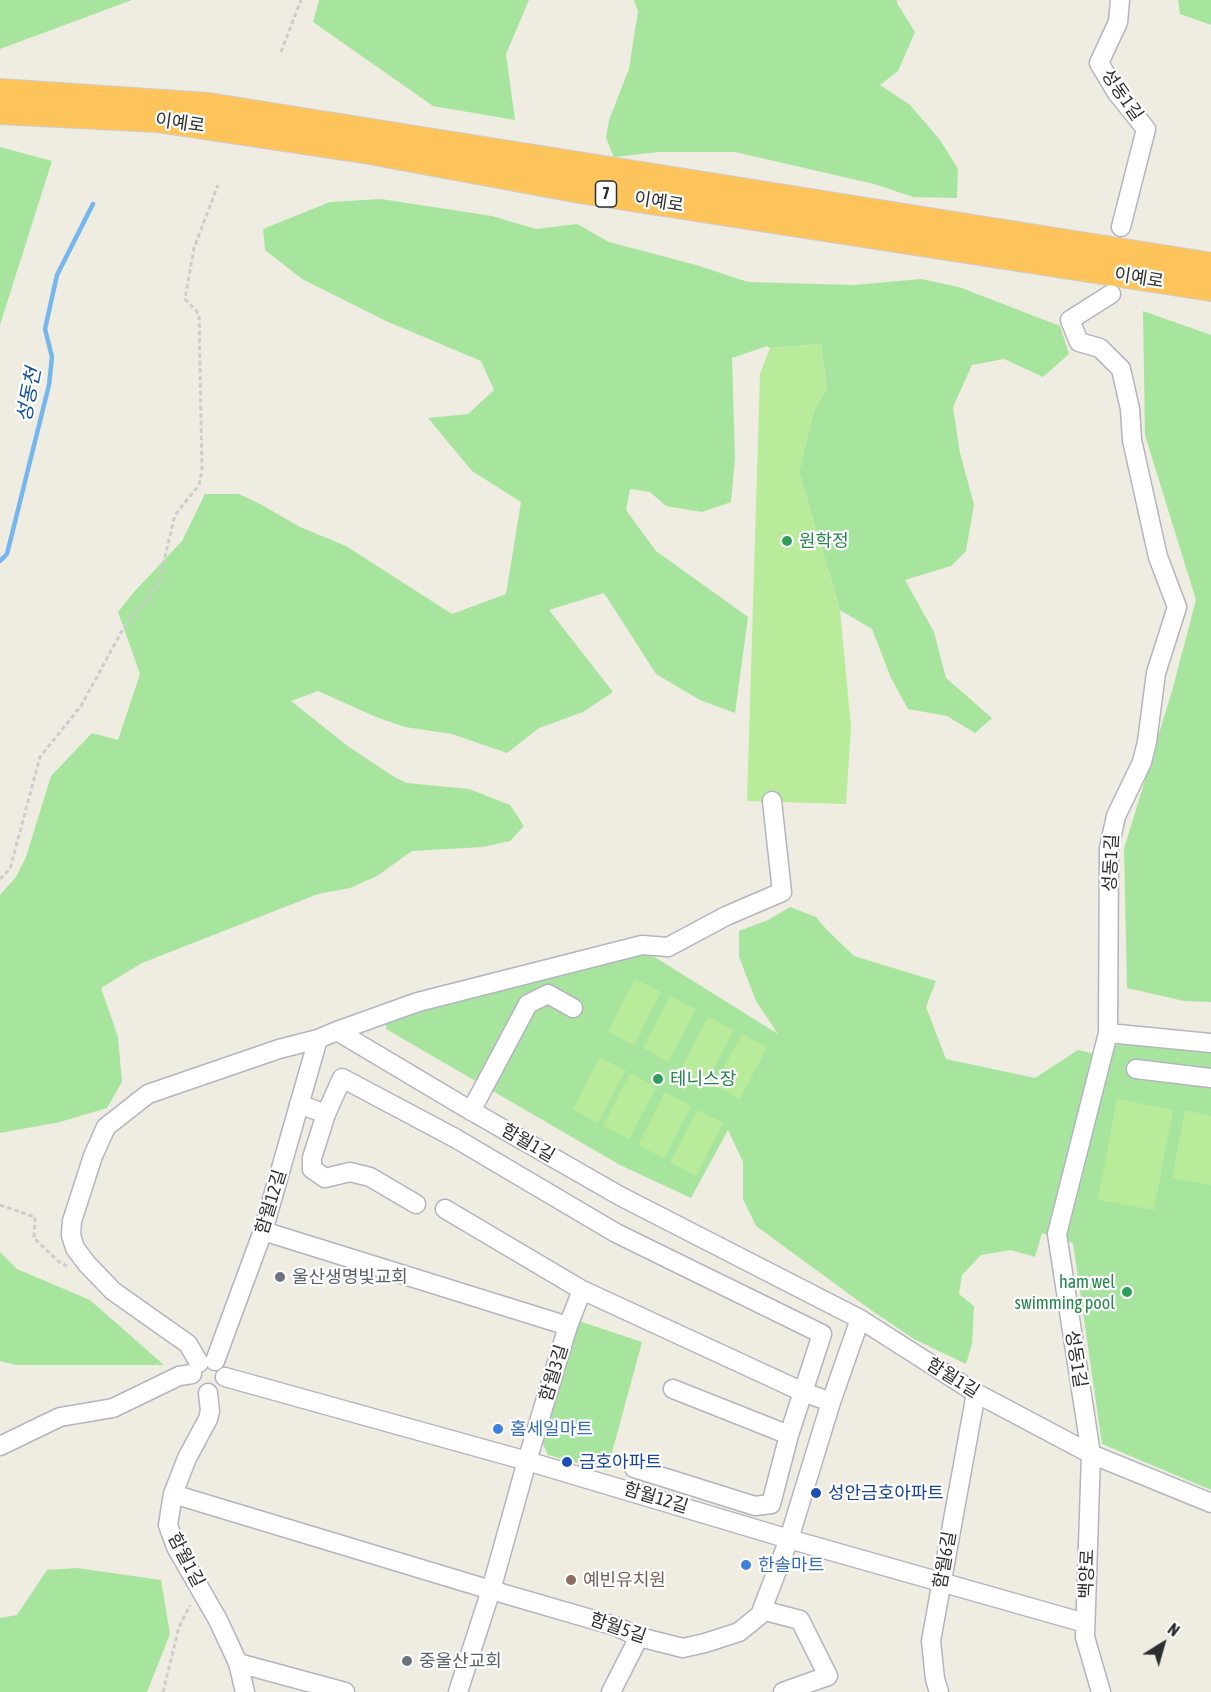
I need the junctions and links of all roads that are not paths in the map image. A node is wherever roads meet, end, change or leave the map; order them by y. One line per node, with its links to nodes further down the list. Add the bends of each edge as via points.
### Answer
1 (1120, 0): 4 (street, 성동1길, via 1118,22 1099,63 1146,129)
2 (0, 92): 5 (highway, 이예로 / 7, via 208,106)
3 (0, 111): 6 (highway, 이예로 / 7, via 157,119 370,151 603,194)
4 (1121, 227)
5 (1211, 266)
6 (1211, 288)
7 (1111, 294): 11 (street, 성동1길, via 1070,320 1079,342 1100,348 1121,369 1158,557 1177,607 1156,673 1148,742 1116,816 1109,848)
8 (772, 801): 10 (street, via 782,892 668,947 642,945 418,1002)
9 (573, 1008): 17 (street, via 548,994 528,1004)
10 (337, 1031): 12 (street); 17 (street, 함월1길)
11 (1108, 1033): 13 (street); 34 (street, 성동1길, via 1057,1234)
12 (318, 1039): 16 (street, 함월12길); 25 (street, via 148,1094 106,1127 93,1156 72,1221 75,1248 113,1291 188,1344)
13 (1211, 1043)
14 (1136, 1069): 15 (street)
15 (1211, 1078)
16 (299, 1104): 18 (street); 21 (street, 함월12길)
17 (471, 1111): 23 (street, 함월1길, via 620,1196)
18 (326, 1114): 19 (street, via 312,1169 325,1178 350,1172 370,1177); 28 (street, via 342,1078 455,1138 616,1233 822,1334)
19 (416, 1204)
20 (446, 1209): 22 (street)
21 (263, 1231): 24 (street, 함월3길); 25 (street, 함월12길)
22 (582, 1290): 24 (street); 28 (street)
23 (860, 1319): 30 (street, 함월1길); 31 (street, 함월5길)
24 (568, 1326): 35 (street, 함월3길)
25 (202, 1366): 26 (street, via 223,1367); 29 (street, via 194,1384); 33 (street, via 113,1408 60,1417)
26 (225, 1377): 29 (street, via 222,1387); 35 (street, 함월12길)
27 (673, 1389): 32 (street)
28 (804, 1392): 31 (street); 32 (street)
29 (207, 1393): 37 (street, 함월1길, via 208,1419)
30 (976, 1393): 34 (street, 함월1길); 40 (street, 함월6길)
31 (831, 1402): 39 (street, 함월5길)
32 (789, 1435): 36 (street, via 771,1504 755,1506)
33 (0, 1446)
34 (1091, 1454): 38 (street, 함월1길); 43 (street, 백양로)
35 (527, 1461): 39 (street, 함월12길); 41 (street, 함월3길)
36 (634, 1468)
37 (173, 1494): 41 (street, 함월5길); 45 (street, 함월1길, via 168,1525 176,1546)
38 (1211, 1503)
39 (789, 1539): 40 (street, 함월12길); 42 (street, 함월5길)
40 (941, 1583): 43 (street, 함월12길); 51 (street, 함월6길, via 932,1641 934,1679)
41 (491, 1590): 44 (street, 함월5길, via 615,1626); 48 (street, 함월3길)
42 (762, 1610): 44 (street, 함월5길, via 739,1632 683,1648); 50 (street, via 800,1620 828,1676)
43 (1085, 1623): 52 (street, 백양로, via 1085,1637)
44 (639, 1637): 49 (street)
45 (238, 1663): 46 (street, 함월1길); 47 (street)
46 (245, 1692)
47 (345, 1692)
48 (458, 1692)
49 (611, 1692)
50 (783, 1692)
51 (939, 1692)
52 (1101, 1692)

